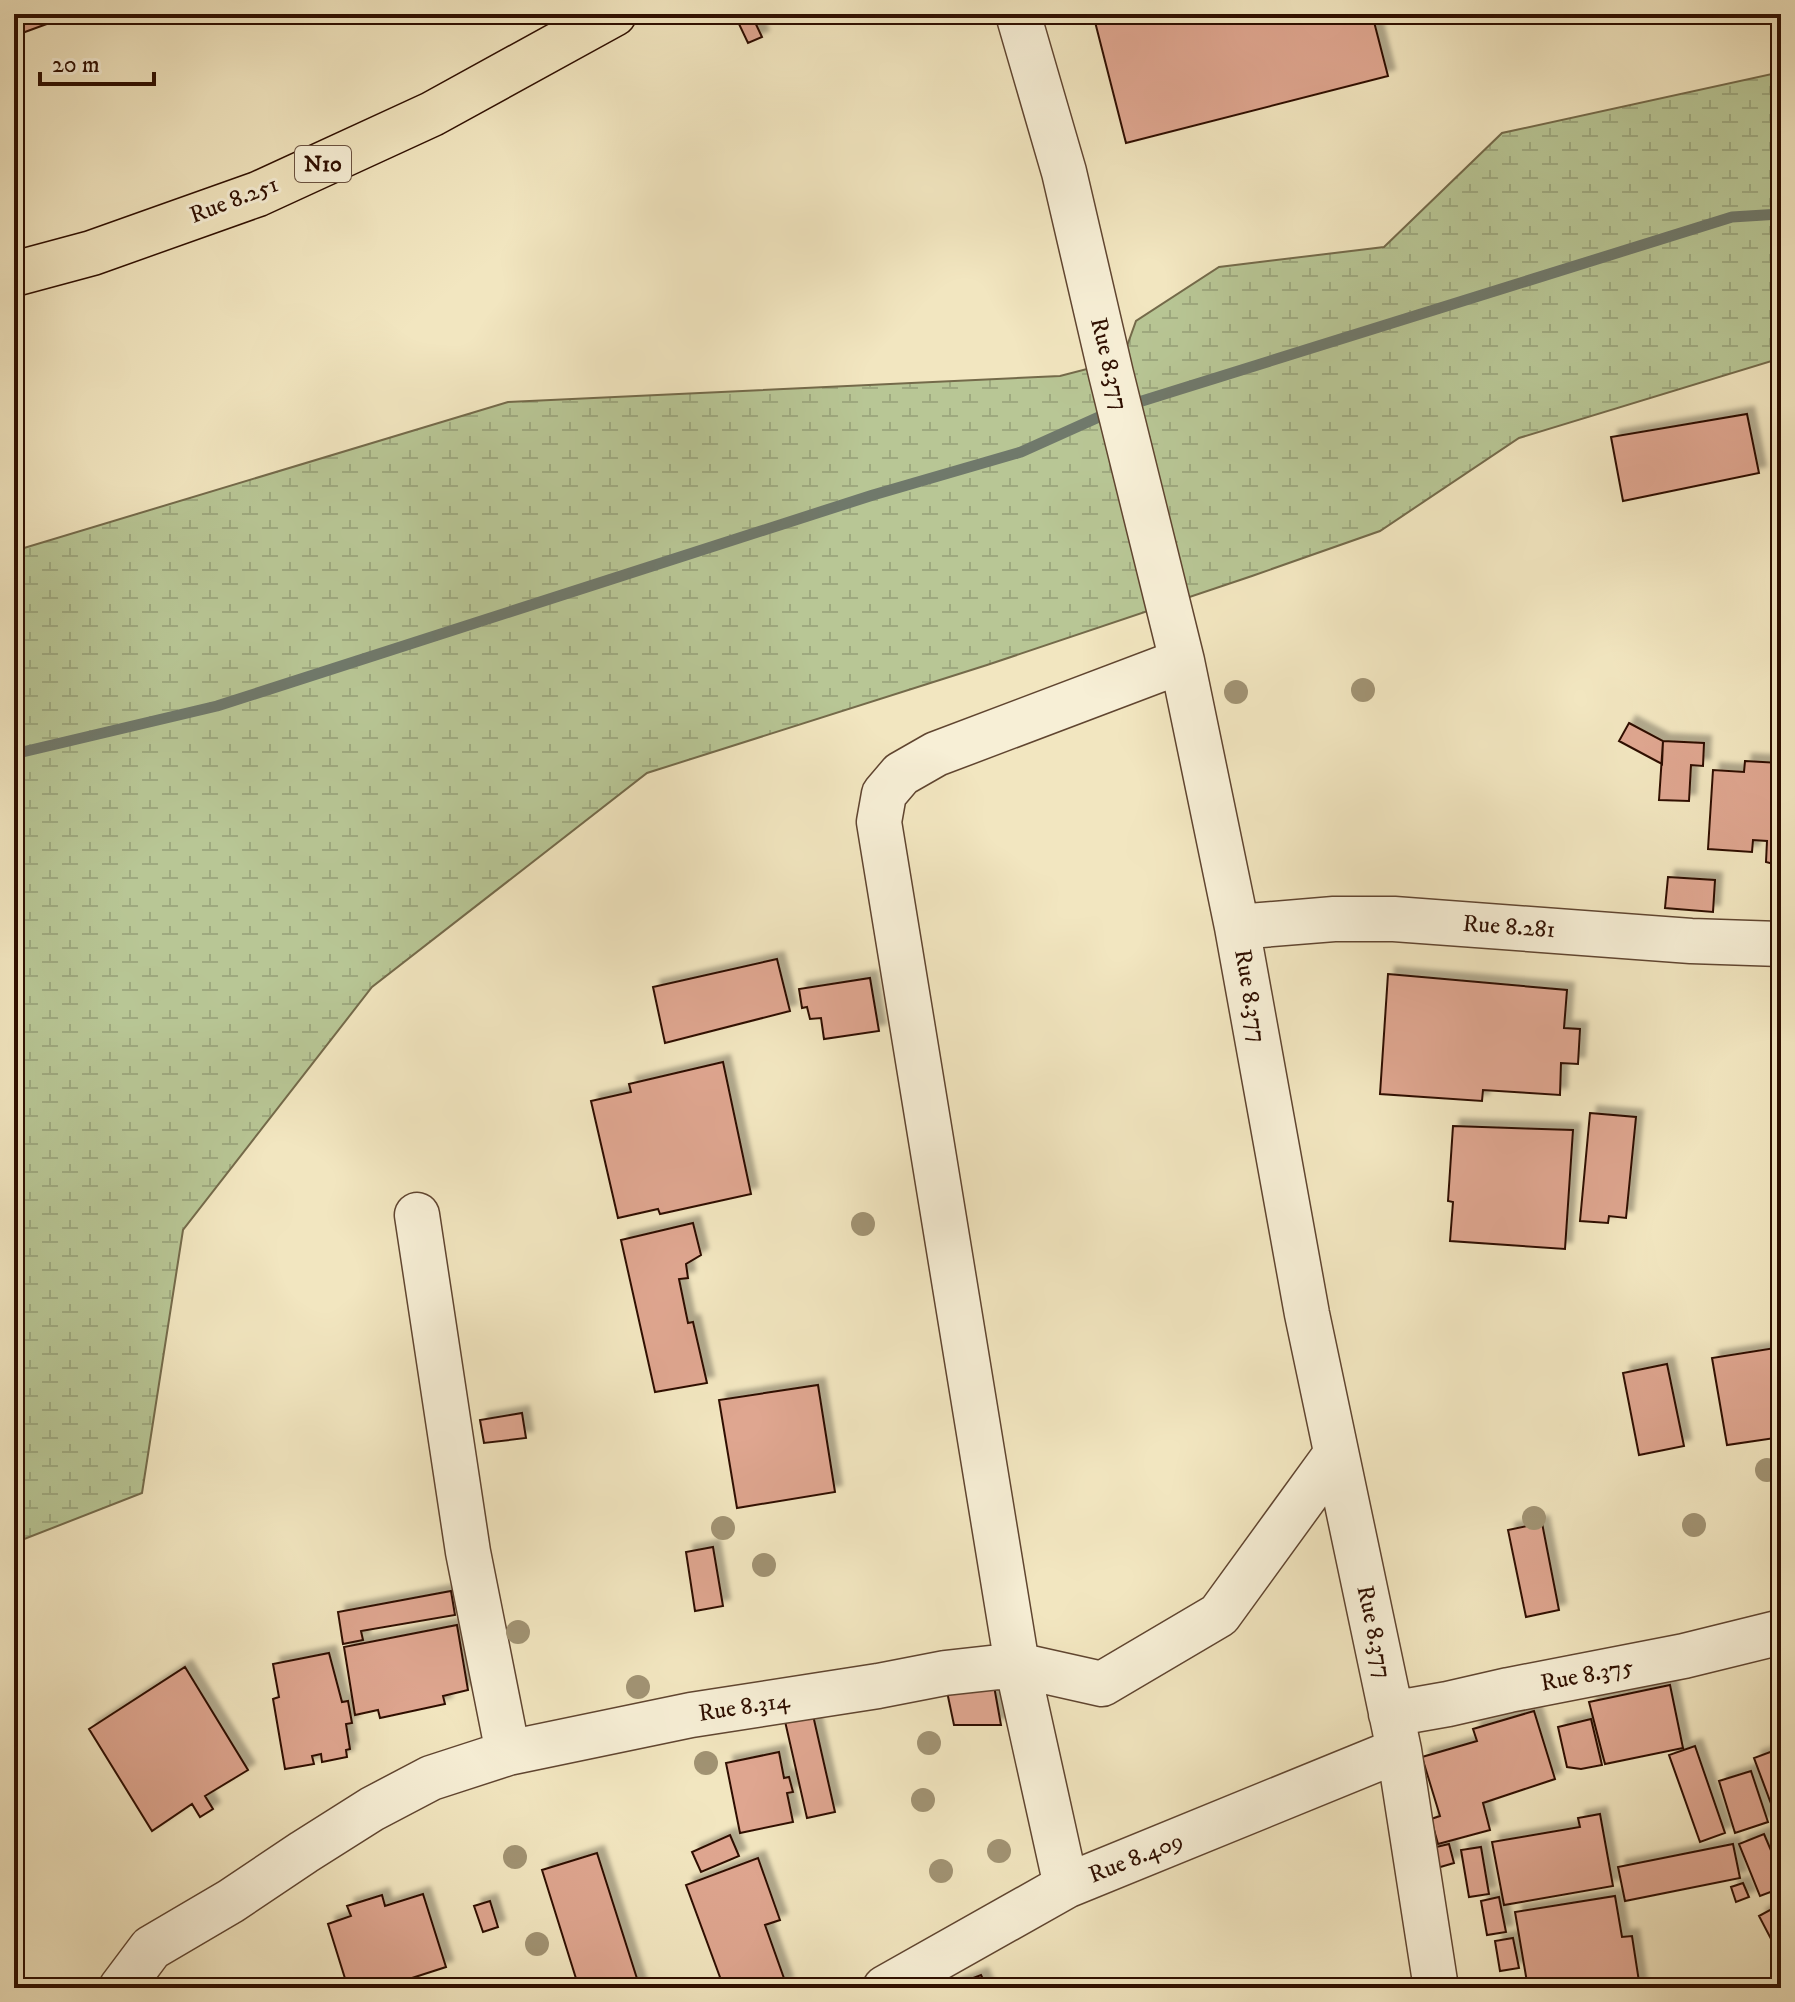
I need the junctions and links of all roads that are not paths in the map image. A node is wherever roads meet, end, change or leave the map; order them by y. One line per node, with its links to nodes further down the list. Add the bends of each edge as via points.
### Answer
1 (614, 14): 3 (highway, Rue 8.251 / N10, via 432,114 258,194 92,253)
2 (1018, 14): 4 (street, Rue 8.377, via 1064,172)
3 (14, 274)
4 (1182, 661): 5 (street, Rue 8.377); 10 (street, via 936,754 901,774 884,794 879,822)
5 (1237, 927): 6 (street, Rue 8.281, via 1394,919); 8 (street, Rue 8.377)
6 (1781, 944)
7 (417, 1215): 12 (street, via 468,1552)
8 (1336, 1454): 10 (street, Rue 8.314, via 1219,1615 1102,1684); 11 (street, Rue 8.377)
9 (1781, 1632): 11 (street, Rue 8.375, via 1448,1704)
10 (1017, 1665): 12 (street, Rue 8.314, via 691,1715); 13 (street)
11 (1395, 1732): 13 (street, Rue 8.409); 16 (street, Rue 8.377)
12 (508, 1753): 14 (street, Rue 8.314, via 431,1778 372,1809 151,1948)
13 (1066, 1886): 15 (street, Rue 8.409)
14 (121, 1988)
15 (885, 1988)
16 (1436, 1988)

